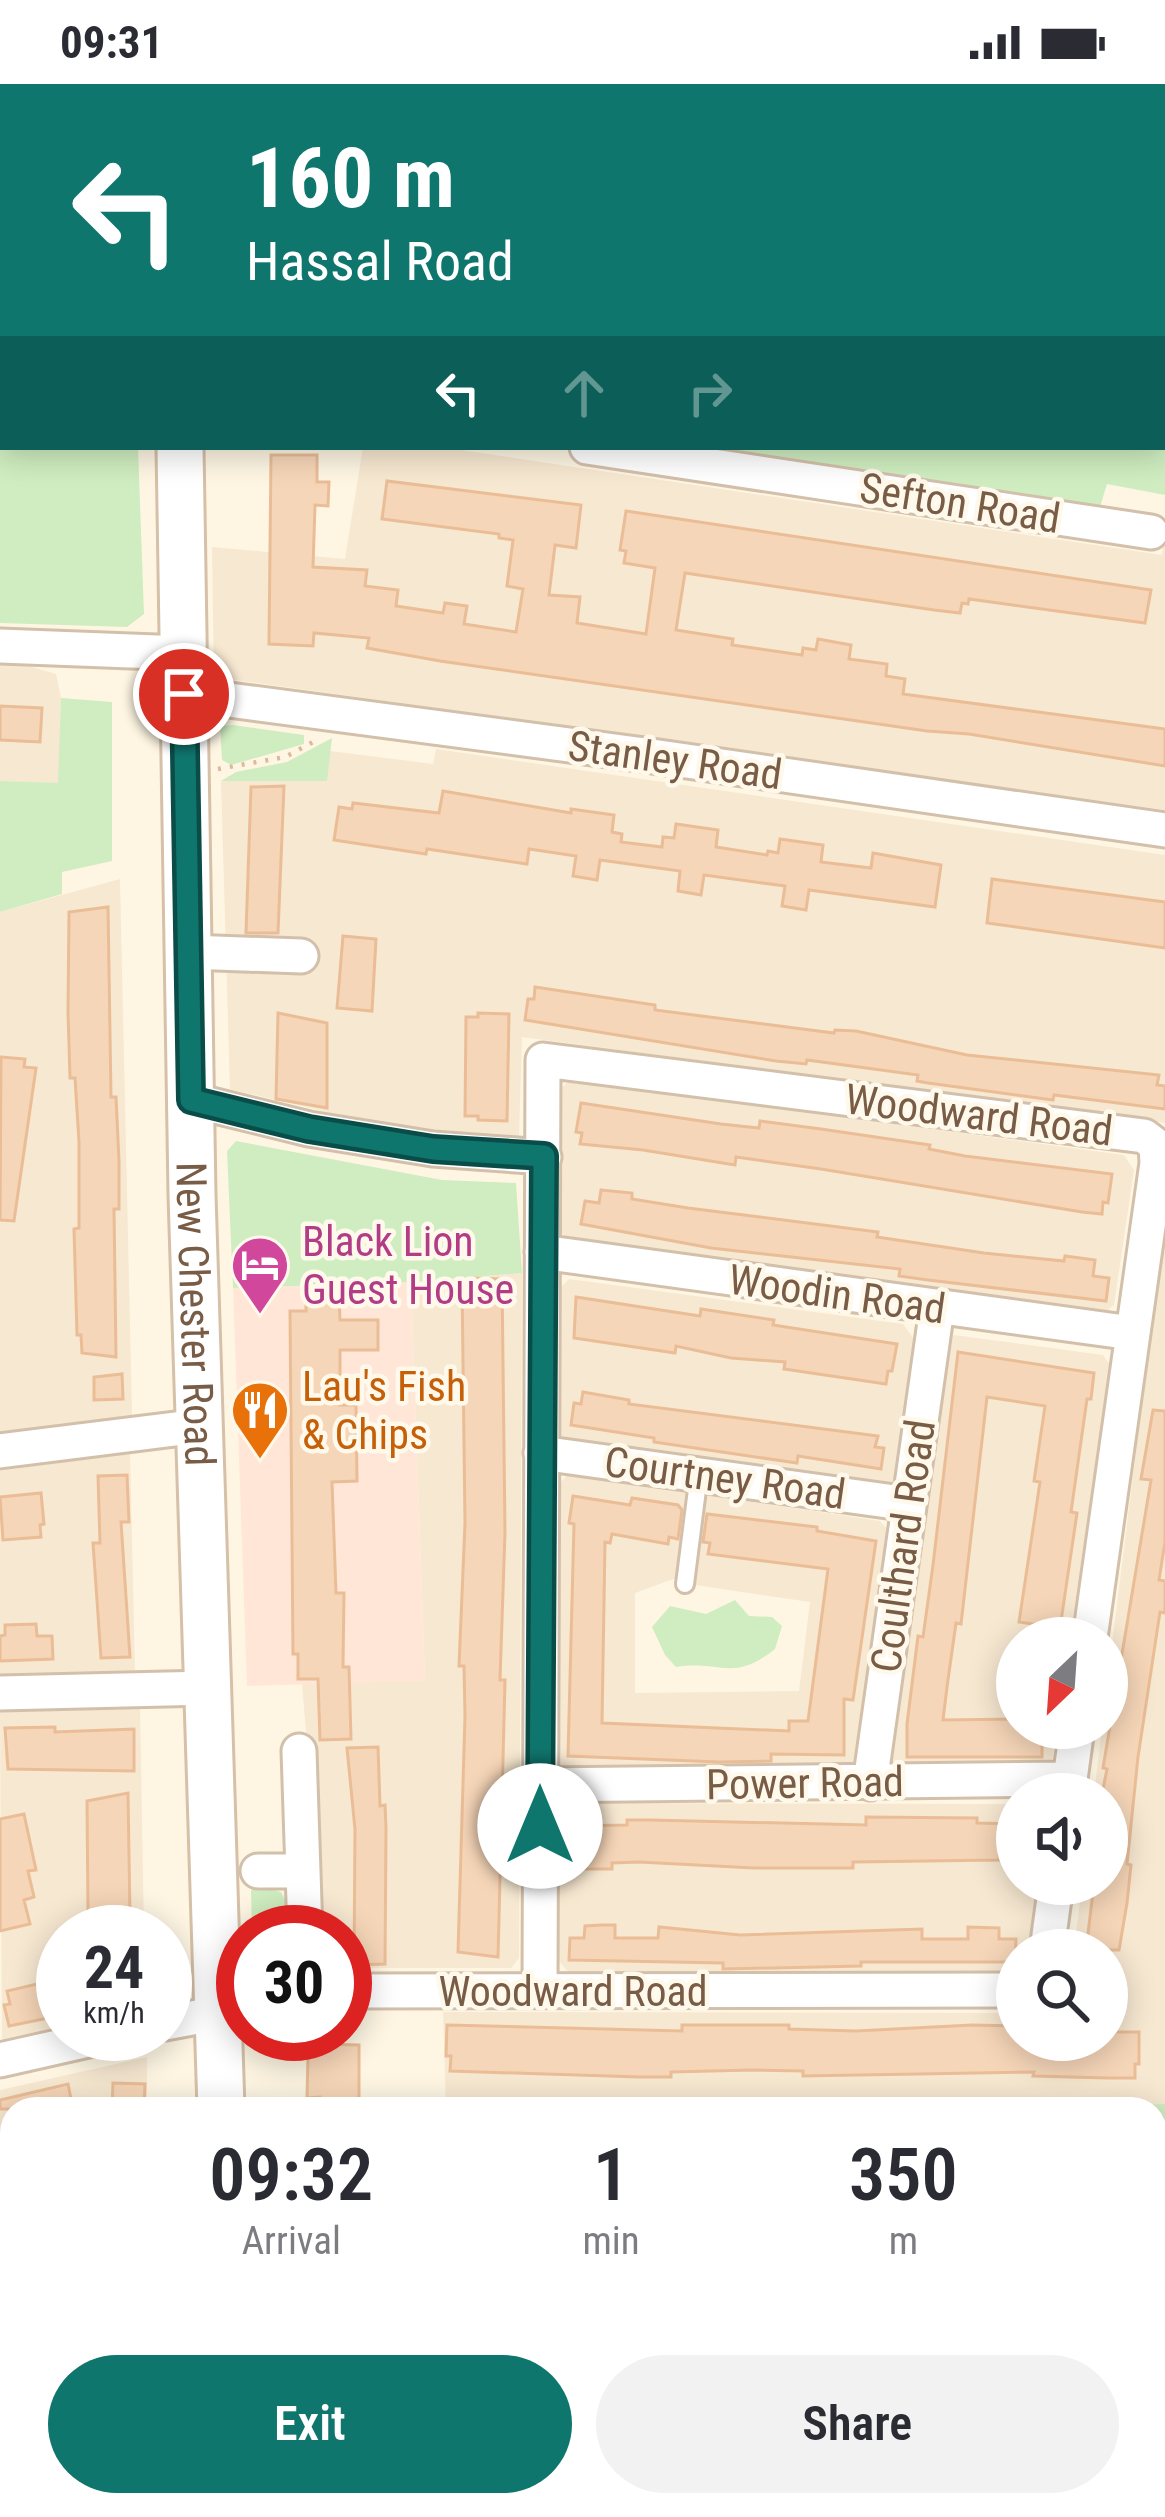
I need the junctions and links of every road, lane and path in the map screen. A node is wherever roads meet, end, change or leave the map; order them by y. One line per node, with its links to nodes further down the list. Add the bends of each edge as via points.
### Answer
1 (179, 450): 6 (main road, New Chester Road)
2 (609, 450): 3 (street, Sefton Road)
3 (1132, 520)
4 (0, 646): 5 (street, Stanley Road)
5 (89, 650): 6 (street, Stanley Road); 7 (street)
6 (184, 673): 8 (street, Stanley Road); 9 (main road, New Chester Road)
7 (89, 684)
8 (321, 712): 9 (path, via 315,742 285,758 228,770); 10 (street, Stanley Road)
9 (185, 767): 11 (main road, New Chester Road)
10 (1165, 830)
11 (188, 952): 12 (street); 13 (main road, New Chester Road)
12 (284, 966)
13 (191, 1100): 14 (street, via 412,1146); 18 (main road, New Chester Road)
14 (544, 1156): 15 (street); 17 (street, Woodward Road, via 543,1060 1144,1136 1156,1145 1156,1163)
15 (542, 1252): 16 (street, Woodin Road); 20 (street)
16 (937, 1308): 17 (street, Woodin Road); 22 (street, Coulthard Road)
17 (1132, 1333): 24 (street, Woodward Road)
18 (199, 1426): 19 (street); 25 (main road, New Chester Road)
19 (0, 1451)
20 (541, 1453): 21 (street, Courtney Road); 29 (street)
21 (699, 1474): 22 (street, Courtney Road); 23 (lane)
22 (909, 1504): 28 (street, Coulthard Road)
23 (685, 1585)
24 (1093, 1617)
25 (208, 1688): 26 (street); 33 (main road, New Chester Road)
26 (0, 1693)
27 (299, 1751): 32 (street)
28 (870, 1783): 29 (street, Power Road); 30 (street, Power Road)
29 (540, 1785): 37 (street)
30 (996, 1785)
31 (258, 1871): 32 (street)
32 (303, 1871): 34 (street)
33 (221, 1905)
34 (304, 1905)
35 (996, 1990): 37 (street, Woodward Road)
36 (372, 1991): 37 (street, Woodward Road)
37 (540, 1991)
38 (36, 2052): 39 (street)
39 (0, 2060)
40 (224, 2061): 41 (main road, New Chester Road)
41 (222, 2097)

